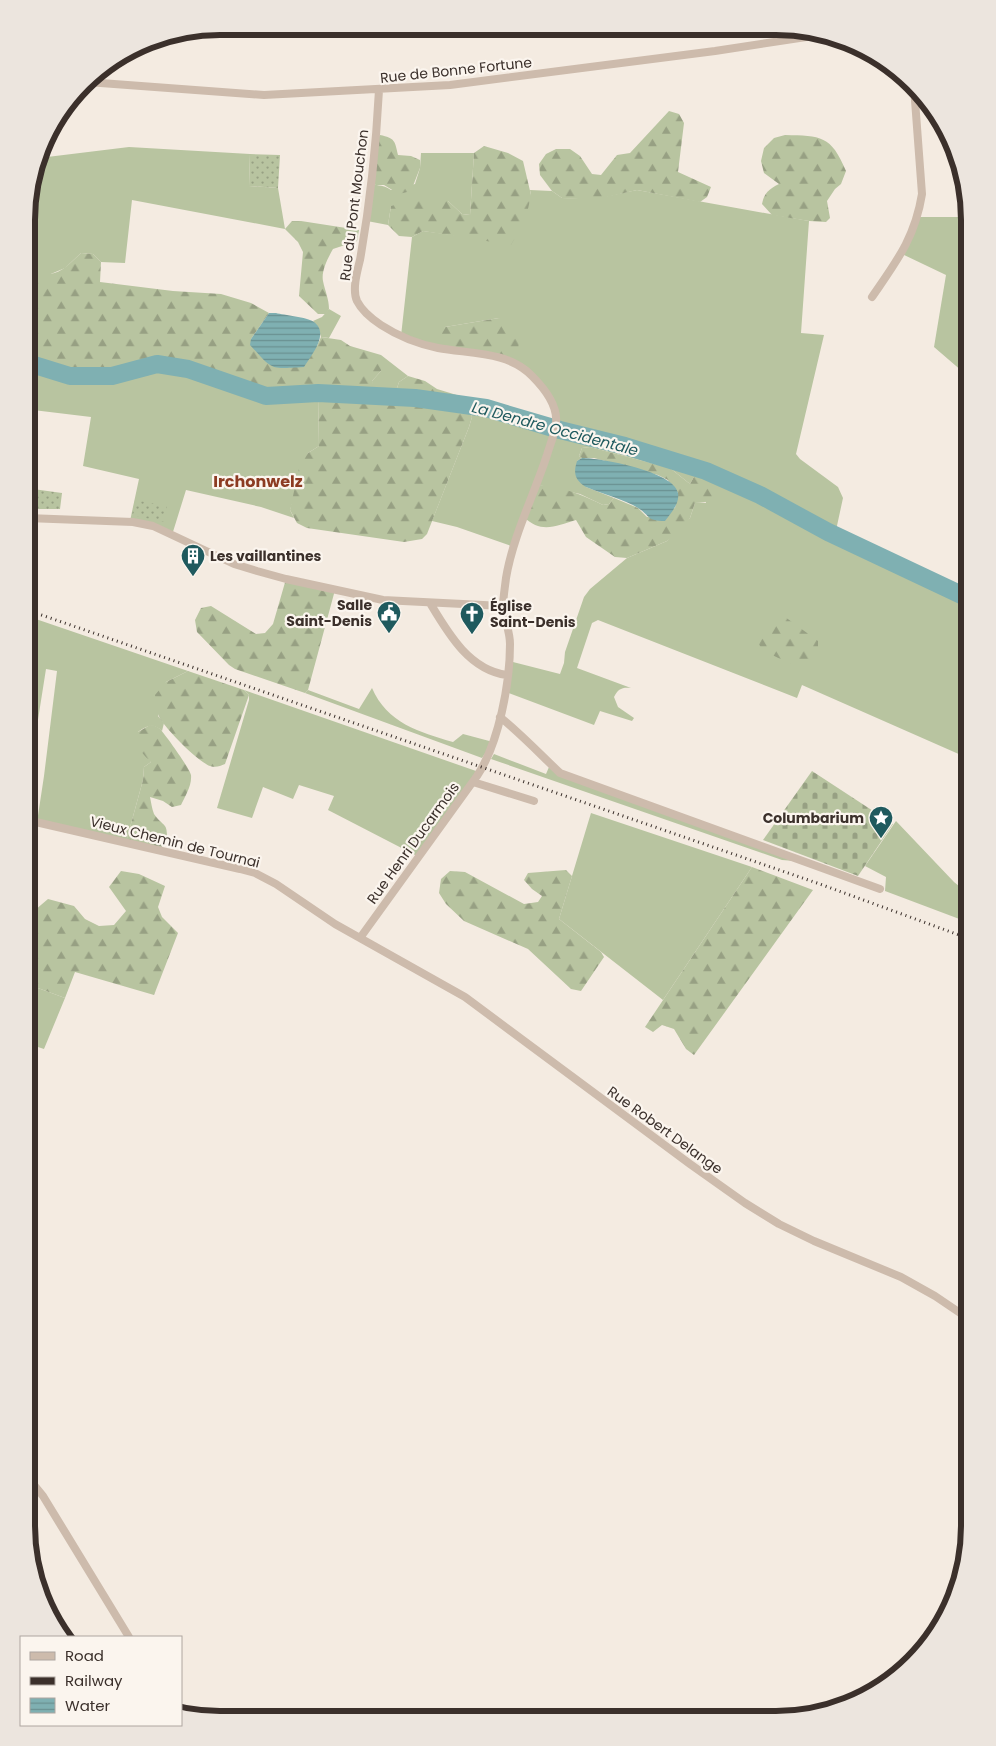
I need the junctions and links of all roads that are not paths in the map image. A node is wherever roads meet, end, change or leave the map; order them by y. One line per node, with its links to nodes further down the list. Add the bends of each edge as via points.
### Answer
1 (803, 38): 3 (street, Rue de Bonne Fortune, via 450,85)
2 (96, 83): 3 (street, Rue de Bonne Fortune, via 264,95)
3 (379, 90): 8 (street, Rue du Pont Mouchon, via 375,158 357,272 358,302 378,323 406,338 440,348 483,353 515,363 532,375 552,402 556,422 553,435 514,547)
4 (915, 98): 5 (street, via 922,194 920,206 902,254)
5 (872, 297)
6 (35, 518): 7 (street, via 133,522 153,526 234,564 286,579 383,600)
7 (430, 603): 8 (street); 9 (street, via 465,653 494,672)
8 (503, 606): 9 (street, Rue du Pont Mouchon, via 510,641)
9 (507, 675): 10 (street, Rue Henri Ducarmois)
10 (500, 717): 11 (street, Rue Henri Ducarmois, via 492,748); 14 (street, via 560,773)
11 (473, 782): 12 (street); 15 (street, Rue Henri Ducarmois)
12 (534, 801)
13 (35, 822): 15 (street, Vieux Chemin de Tournai, via 255,873)
14 (880, 888)
15 (360, 938): 16 (street, Rue Robert Delange, via 465,996 744,1203 814,1241 901,1277)
16 (961, 1313)
17 (35, 1486): 18 (street)
18 (128, 1636)

